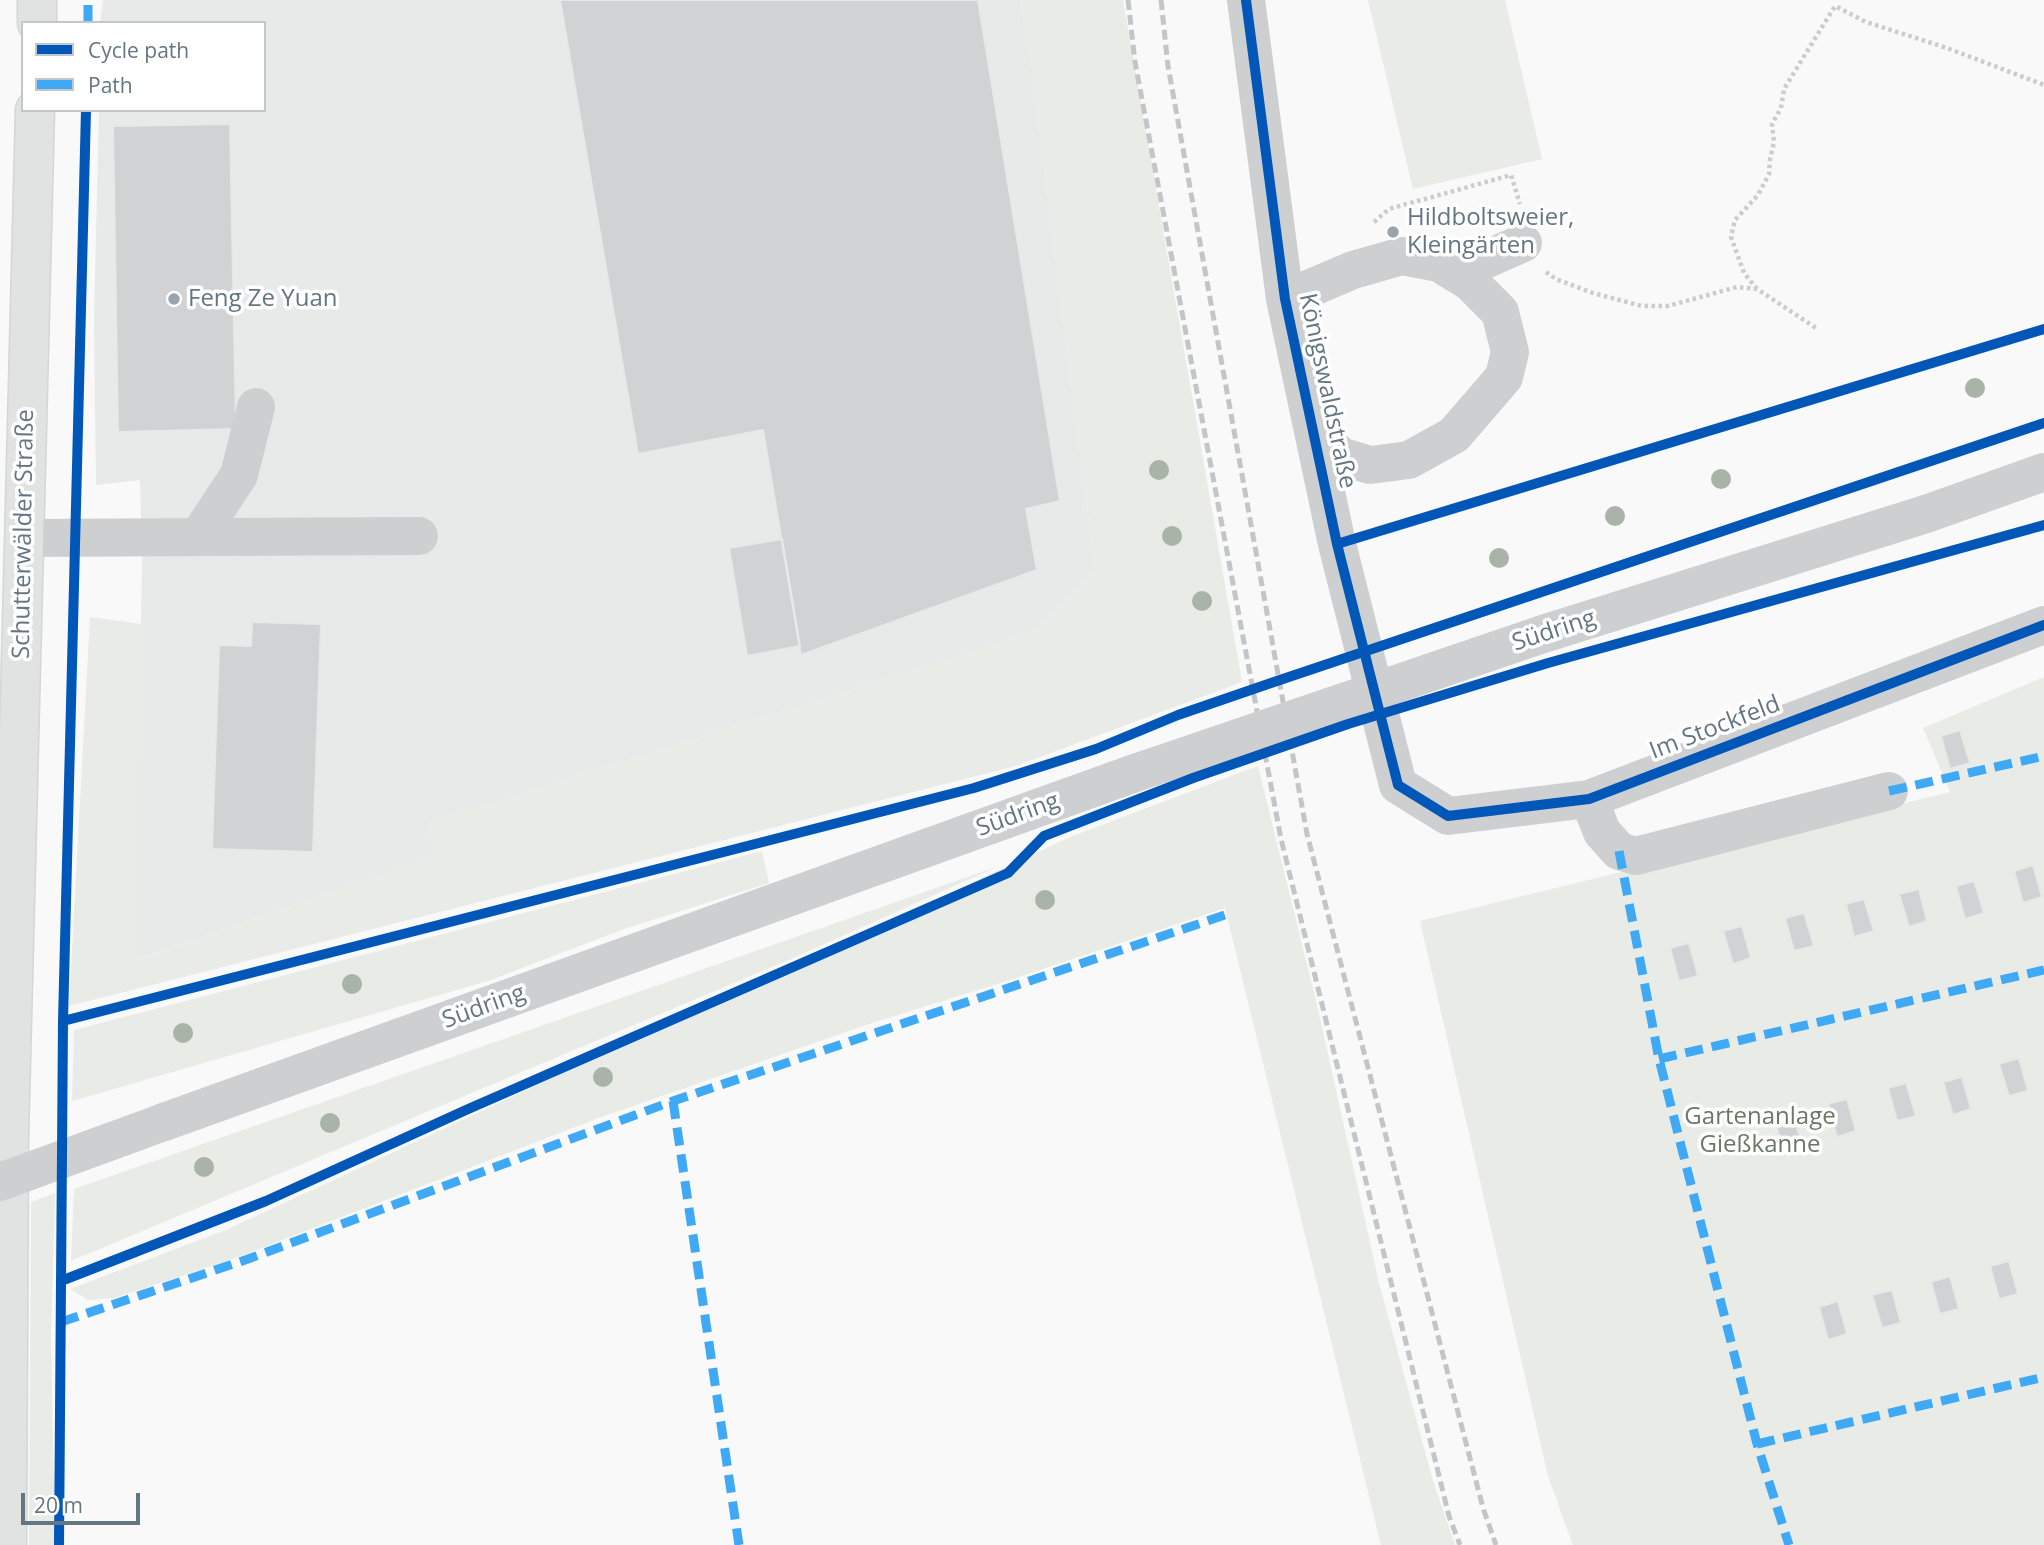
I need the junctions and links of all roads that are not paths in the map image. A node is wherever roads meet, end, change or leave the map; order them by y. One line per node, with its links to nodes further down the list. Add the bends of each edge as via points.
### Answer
1 (37, 0): 3 (main road)
2 (1246, 0): 7 (street, Königswaldstraße)
3 (37, 21)
4 (34, 112): 13 (main road, Schutterwälder Straße)
5 (1522, 243): 6 (street)
6 (1455, 273): 7 (street, Königswaldstraße, via 1439,263 1402,256 1354,269); 9 (street, Königswaldstraße, via 1500,312 1510,352 1504,377 1454,435 1409,460 1370,465 1343,457 1322,442)
7 (1285, 299): 9 (street, Königswaldstraße)
8 (256, 407): 12 (street, via 239,475)
9 (1311, 414): 15 (street, Königswaldstraße, via 1337,544)
10 (2044, 472): 18 (street, Südring, bridge, via 1926,514 1543,634 1135,774)
11 (419, 536): 12 (street)
12 (198, 537): 13 (street)
13 (24, 538): 19 (main road, Schutterwälder Straße, via 9,1138)
14 (2044, 625): 17 (street, Im Stockfeld)
15 (1398, 785): 17 (street, Im Stockfeld, via 1448,816)
16 (1889, 791): 17 (street, via 1636,856 1619,850 1602,832)
17 (1589, 799)
18 (0, 1182)
19 (7, 1545)

